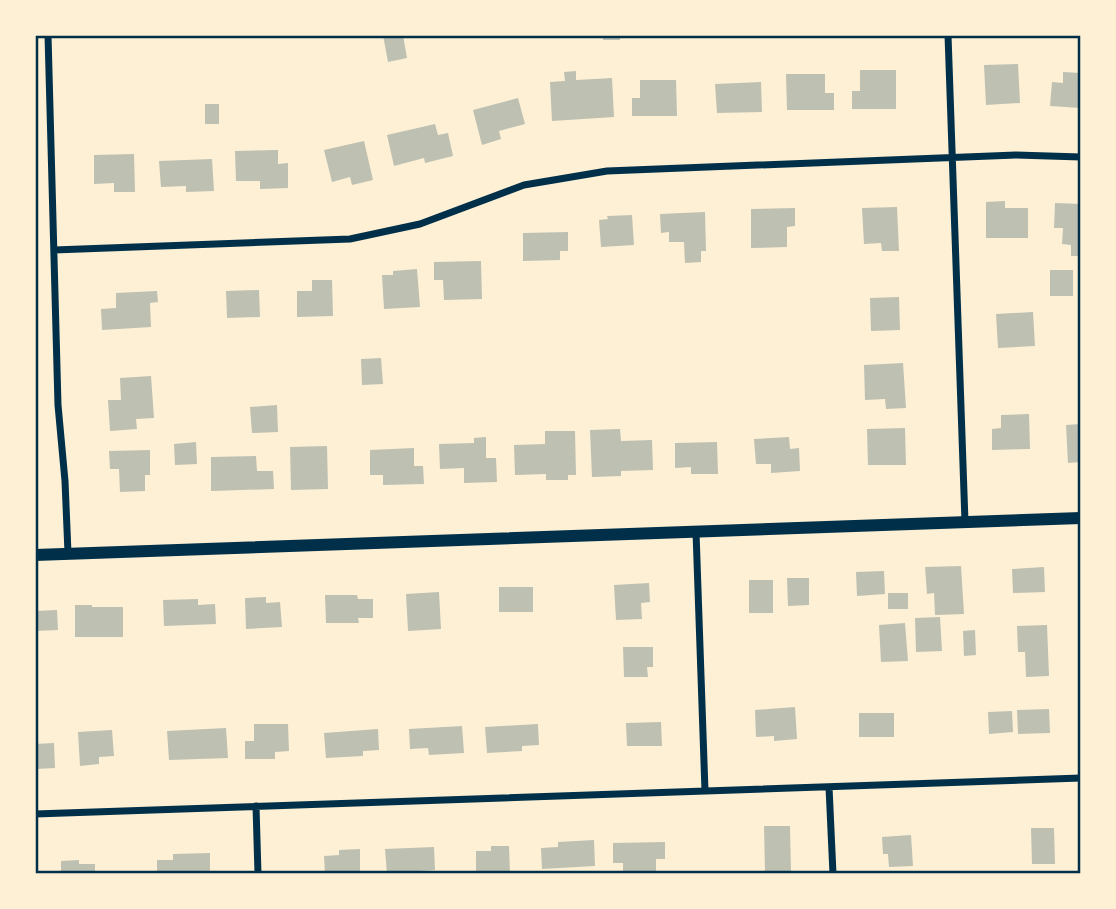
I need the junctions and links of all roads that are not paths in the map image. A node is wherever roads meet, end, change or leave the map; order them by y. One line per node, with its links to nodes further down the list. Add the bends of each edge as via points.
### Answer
1 (48, 35): 5 (street)
2 (948, 35): 3 (street)
3 (952, 157): 4 (street); 5 (street, via 607,171 524,185 420,224 349,239); 7 (street)
4 (1081, 157)
5 (54, 250): 9 (street)
6 (1081, 518): 7 (street)
7 (965, 522): 8 (street)
8 (696, 532): 9 (street); 13 (street)
9 (68, 553): 10 (street)
10 (35, 555)
11 (1081, 778): 12 (street)
12 (828, 787): 13 (street); 17 (street)
13 (705, 791): 14 (street)
14 (256, 806): 15 (street); 16 (street)
15 (35, 814)
16 (258, 874)
17 (833, 874)

